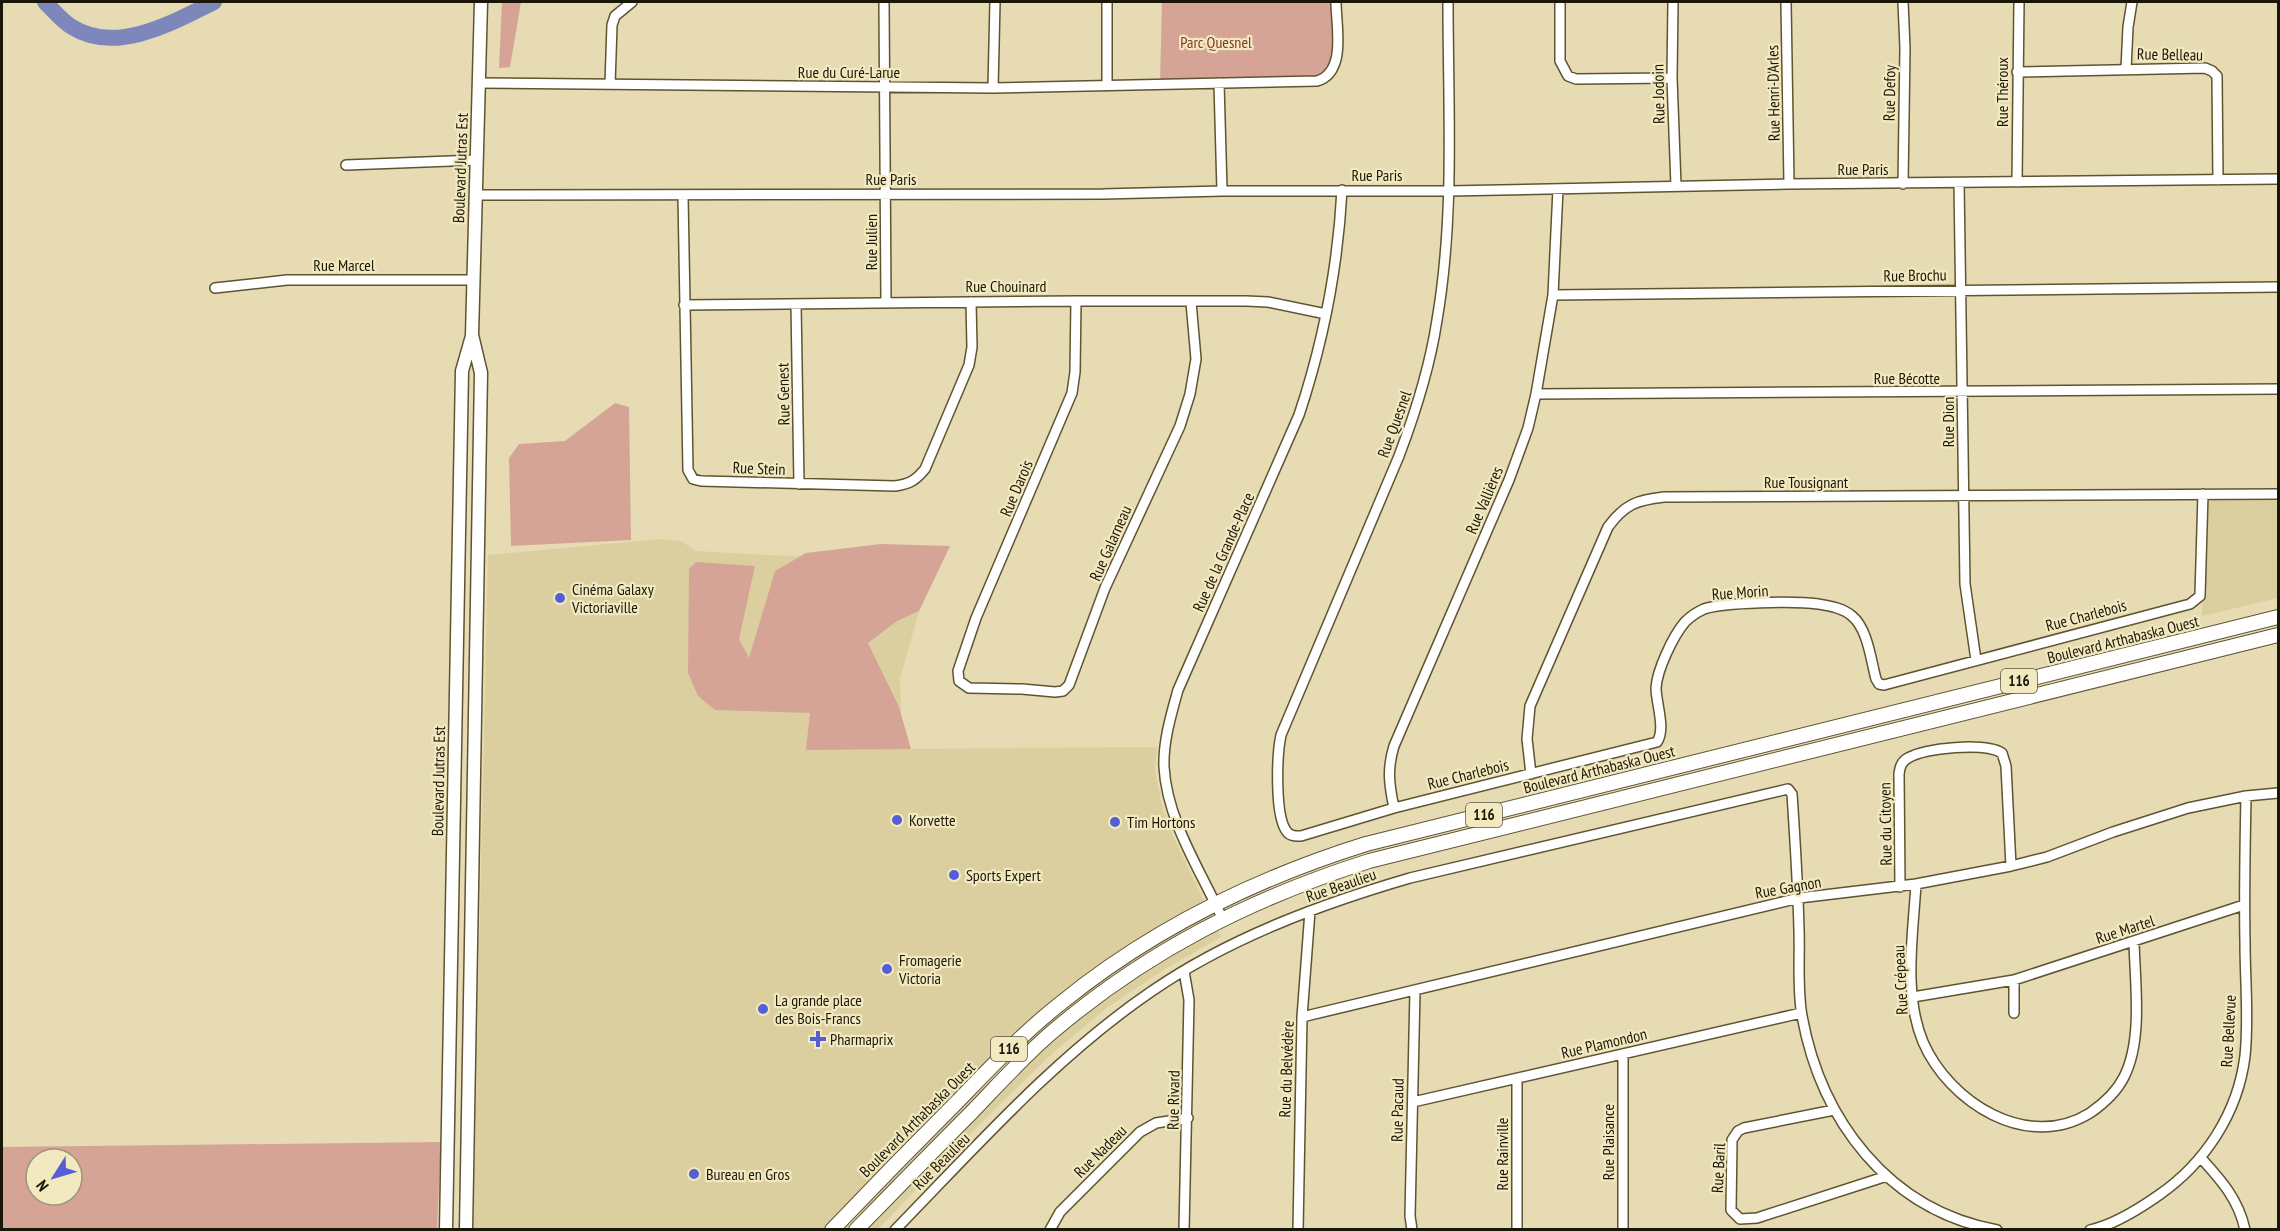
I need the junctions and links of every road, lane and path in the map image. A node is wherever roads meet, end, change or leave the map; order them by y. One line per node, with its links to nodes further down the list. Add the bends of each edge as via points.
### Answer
1 (482, 2): 17 (main road, Boulevard Jutras Est)
2 (632, 2): 19 (street, via 615,16 612,25)
3 (884, 2): 21 (street, Rue Julien)
4 (995, 2): 22 (street)
5 (1107, 2): 20 (street)
6 (1336, 2): 18 (street, Rue du Curé-Larue, via 1337,58 1325,79)
7 (1448, 2): 35 (street, Rue Quesnel)
8 (1560, 2): 16 (street, via 1560,61 1568,76)
9 (1673, 2): 16 (street, Rue Jodoin)
10 (1786, 2): 29 (street, Rue Henri-D'Arles)
11 (1903, 2): 30 (street, Rue Defoy)
12 (2019, 2): 15 (street, Rue Théroux)
13 (2132, 2): 14 (street)
14 (2126, 69): 15 (street, Rue Belleau); 26 (street, Rue Belleau, via 2205,68 2217,76)
15 (2017, 72): 27 (street, Rue Théroux)
16 (1672, 78): 31 (street, Rue Jodoin)
17 (479, 83): 19 (street, Rue du Curé-Larue); 23 (main road, Boulevard Jutras Est)
18 (1219, 83): 20 (street, Rue du Curé-Larue); 34 (street)
19 (610, 84): 21 (street, Rue du Curé-Larue)
20 (1107, 86): 22 (street, Rue du Curé-Larue)
21 (885, 87): 22 (street, Rue du Curé-Larue); 36 (street, Rue Julien)
22 (993, 88)
23 (477, 160): 24 (street); 37 (main road, Boulevard Jutras Est)
24 (346, 165)
25 (2278, 179): 26 (street, Rue Paris)
26 (2218, 180): 27 (street, Rue Paris)
27 (2017, 182): 28 (street, Rue Paris)
28 (1959, 183): 30 (street, Rue Paris); 42 (street, Rue Dion)
29 (1789, 184): 30 (street, Rue Paris); 31 (street, Rue Paris)
30 (1903, 184)
31 (1676, 186): 32 (street, Rue Paris)
32 (1558, 189): 35 (street, Rue Paris); 43 (street, Rue Vallières)
33 (1341, 190): 34 (street, Rue Paris); 35 (street, Rue Paris); 50 (street, Rue de la Grande-Place)
34 (1222, 191): 36 (street, Rue Paris)
35 (1449, 191): 69 (street, Rue Quesnel, via 1437,319 1415,412 1400,456 1281,735 1277,771 1281,815)
36 (885, 194): 38 (street, Rue Paris); 47 (street, Rue Julien)
37 (476, 195): 38 (street, Rue Paris); 39 (main road, Boulevard Jutras Est)
38 (683, 196): 49 (street, Rue Stein)
39 (474, 280): 41 (street, Rue Marcel, via 287,280); 51 (main road, Boulevard Jutras Est)
40 (2278, 287): 42 (street, Rue Brochu)
41 (215, 288)
42 (1960, 290): 43 (street, Rue Brochu); 53 (street, Rue Dion)
43 (1553, 296): 54 (street, Rue Vallières)
44 (1076, 301): 45 (street, Rue Chouinard); 46 (street, Rue Chouinard); 62 (street, Rue Darois, via 1072,393 976,618 958,671)
45 (971, 302): 47 (street, Rue Chouinard); 55 (street, Rue Stein, via 969,365 917,480 895,486)
46 (1191, 302): 50 (street, Rue Chouinard, via 1268,302); 62 (street, Rue Galarneau, via 1196,359 1180,426 1105,588 1069,686 1055,692 969,688)
47 (886, 303): 48 (street, Rue Chouinard)
48 (796, 304): 49 (street, Rue Chouinard); 55 (street, Rue Genest)
49 (684, 305): 55 (street, Rue Stein, via 688,470 693,478)
50 (1326, 314): 74 (street, Rue de la Grande-Place, via 1299,415 1178,690 1167,739 1164,768 1175,815)
51 (472, 335): 94 (main road, Boulevard Jutras Est, via 462,371); 95 (main road, Boulevard Jutras Est, via 481,373)
52 (2278, 389): 53 (street, Rue Bécotte)
53 (1963, 392): 54 (street, Rue Bécotte); 58 (street, Rue Dion)
54 (1536, 394): 68 (street, Rue Vallières, via 1509,480 1394,746 1388,764)
55 (799, 484)
56 (2278, 494): 57 (street, Rue Tousignant)
57 (2203, 495): 58 (street, Rue Tousignant); 61 (street, Rue Charlebois, via 2201,590 2195,602)
58 (1963, 497): 61 (street, Rue Dion, via 1965,584); 65 (street, Rue Tousignant, via 1664,497 1629,505 1617,515 1600,542 1530,706 1527,739)
59 (2278, 617): 74 (main road, Boulevard Arthabaska Ouest / 116, via 1366,844 1252,885)
60 (2278, 635): 77 (main road, Boulevard Arthabaska Ouest / 116, via 1369,861 1284,890)
61 (1976, 660): 63 (street, Rue Charlebois)
62 (959, 681)
63 (1879, 684): 64 (street, Rue Morin, via 1860,626 1844,611 1816,604 1711,607 1685,623 1661,666 1656,689 1660,728)
64 (1657, 742): 65 (street, Rue Charlebois)
65 (1531, 774): 68 (street, Rue Charlebois)
66 (2278, 793): 67 (street, Rue Gagnon)
67 (2246, 796): 70 (street, Rue Gagnon, via 2188,808); 75 (street, Rue Bellevue)
68 (1394, 807): 69 (street, Rue Charlebois, via 1301,836)
69 (1288, 833)
70 (2011, 866): 71 (street, Rue Gagnon); 72 (street, Rue du Citoyen, via 2002,753 1987,747 1950,748 1909,757 1901,764)
71 (1916, 885): 72 (street, Rue Gagnon); 82 (street, Rue Crépeau)
72 (1900, 887): 73 (street, Rue Gagnon)
73 (1799, 898): 76 (street, Rue Beaulieu, via 1792,794 1788,789 1410,878); 81 (street, Rue Gagnon); 83 (street)
74 (1215, 903): 77 (street, Rue de la Grande-Place); 96 (main road, Boulevard Arthabaska Ouest / 116, via 1147,941 1060,1003 1002,1056)
75 (2244, 905): 78 (street, Rue Martel); 91 (street, Rue Bellevue, via 2245,1056 2225,1123)
76 (1310, 910): 79 (street, Rue Beaulieu); 85 (street, Rue du Belvédère)
77 (1222, 918): 97 (main road, Boulevard Arthabaska Ouest / 116, via 1132,971 1050,1034)
78 (2134, 942): 80 (street, Rue Martel); 82 (street, Rue Crépeau, via 2135,1033 2124,1078 2097,1108 2067,1124 2047,1127 2016,1123 1975,1105 1953,1087 1935,1065 1923,1040)
79 (1184, 971): 90 (street, Rue Rivard, via 1190,1000); 98 (street, Rue Beaulieu, via 1086,1041 1018,1104)
80 (2014, 980): 82 (street, Rue Martel); 84 (street)
81 (1415, 991): 85 (street, Rue Gagnon); 88 (street, Rue Pacaud)
82 (1913, 997)
83 (1802, 1013): 86 (street, Rue Plamondon); 89 (street, via 1816,1071)
84 (2014, 1013)
85 (1302, 1017): 101 (street, Rue du Belvédère)
86 (1623, 1054): 87 (street, Rue Plamondon); 104 (street, Rue Plaisance)
87 (1517, 1079): 88 (street, Rue Plamondon); 103 (street, Rue Rainville)
88 (1413, 1102): 102 (street, Rue Pacaud)
89 (1834, 1110): 92 (street, via 1854,1141); 92 (street, Rue Baril, via 1738,1131 1732,1140 1731,1210 1735,1216 1757,1218)
90 (1188, 1118): 99 (street, Rue Nadeau, via 1156,1123 1140,1132 1060,1212); 100 (street, Rue Rivard)
91 (2201, 1158): 106 (street, Rue Bellevue, via 2143,1206); 107 (street, via 2236,1202)
92 (1887, 1176): 93 (street, via 1936,1209)
93 (1977, 1228): 105 (street)
94 (446, 1230)
95 (466, 1230)
96 (832, 1230)
97 (856, 1230)
98 (895, 1230)
99 (1050, 1230)
100 (1184, 1230)
101 (1298, 1230)
102 (1412, 1230)
103 (1517, 1230)
104 (1623, 1230)
105 (1996, 1230)
106 (2090, 1230)
107 (2245, 1230)

